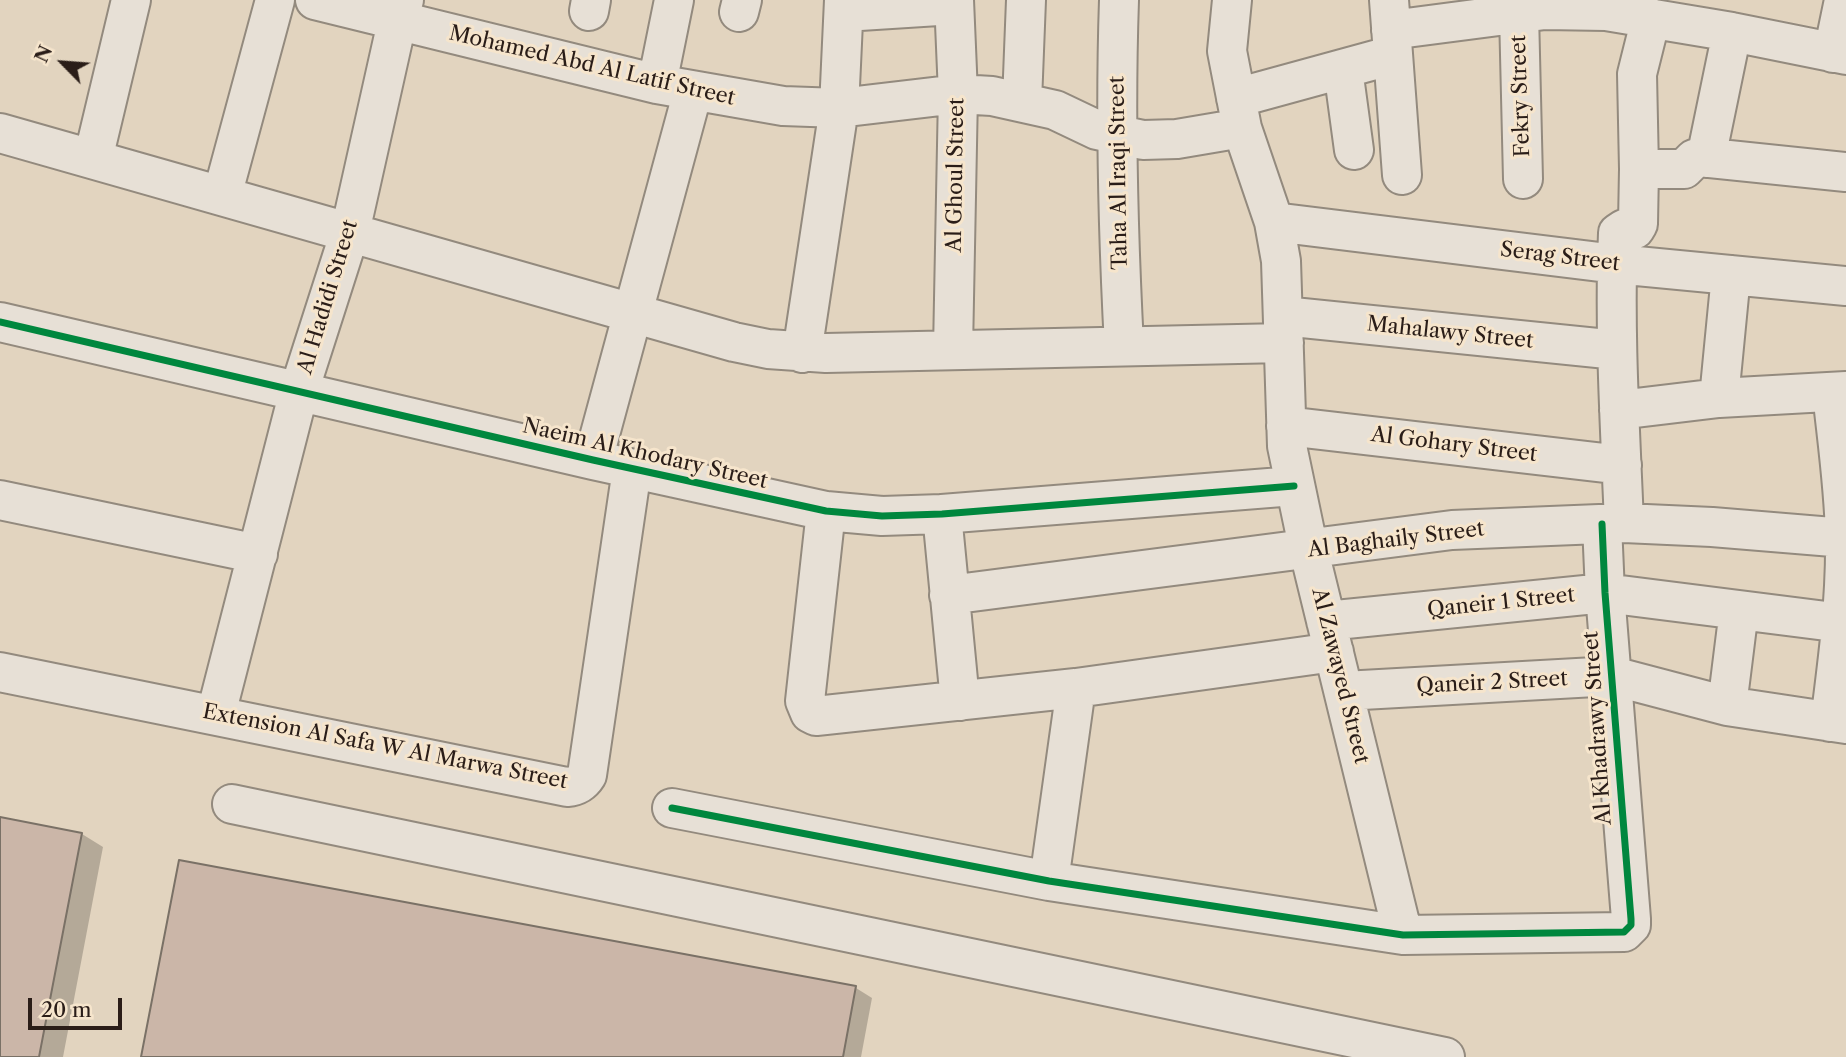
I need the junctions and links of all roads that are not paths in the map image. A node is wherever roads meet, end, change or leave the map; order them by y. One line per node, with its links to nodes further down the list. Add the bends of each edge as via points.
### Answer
1 (131, 0): 28 (street)
2 (275, 0): 33 (street)
3 (315, 0): 13 (street, Mohamed Abd Al Latif Street)
4 (674, 0): 19 (street)
5 (1026, 0): 21 (street)
6 (1119, 0): 25 (street, Taha Al Iraqi Street)
7 (1232, 0): 23 (street, Al Zawayed Street, via 1227,51)
8 (1844, 0): 17 (street)
9 (954, 3): 10 (street); 20 (street, Al Ghoul Street)
10 (844, 6): 22 (street)
11 (1607, 6): 12 (street, Mohamed Abd Al Latif Street); 14 (street, Mohamed Abd Al Latif Street)
12 (1498, 10): 16 (street, Mohamed Abd Al Latif Street); 32 (street, Fekry Street)
13 (400, 11): 19 (street, Mohamed Abd Al Latif Street); 35 (street, Al Hadidi Street)
14 (1651, 18): 15 (street, Mohamed Abd Al Latif Street); 29 (street, Al Khadrawy Street, via 1637,74)
15 (1718, 20): 17 (street, Mohamed Abd Al Latif Street); 27 (street)
16 (1391, 28): 18 (street, Mohamed Abd Al Latif Street); 31 (street)
17 (1840, 54)
18 (1343, 69): 23 (street, Mohamed Abd Al Latif Street); 26 (street)
19 (675, 88): 22 (street, Mohamed Abd Al Latif Street, via 783,106); 39 (street)
20 (958, 94): 21 (street, Mohamed Abd Al Latif Street); 22 (street, Mohamed Abd Al Latif Street); 44 (street, Al Ghoul Street)
21 (1022, 102): 25 (street, Mohamed Abd Al Latif Street)
22 (839, 108): 45 (street)
23 (1239, 113): 25 (street, Mohamed Abd Al Latif Street, via 1177,139); 34 (street, Al Zawayed Street)
24 (0, 133): 28 (street, Mahalawy Street)
25 (1116, 135): 42 (street, Taha Al Iraqi Street)
26 (1354, 150)
27 (1706, 158): 29 (street, via 1694,159 1684,169); 30 (street)
28 (93, 159): 33 (street, Mahalawy Street)
29 (1639, 169): 36 (street, Al Khadrawy Street, via 1638,224 1618,233)
30 (1846, 172)
31 (1402, 175)
32 (1523, 178)
33 (222, 196): 35 (street, Mahalawy Street)
34 (1274, 222): 36 (street, Serag Street); 41 (street, Al Zawayed Street, via 1281,261)
35 (350, 232): 39 (street, Mahalawy Street); 46 (street, Al Hadidi Street)
36 (1616, 264): 37 (street, Serag Street); 43 (street, Al Khadrawy Street)
37 (1731, 275): 38 (street, Serag Street); 48 (street)
38 (1846, 286)
39 (632, 313): 45 (street, Mahalawy Street, via 734,342); 51 (street)
40 (0, 322): 46 (street, Naeim Al Khodary Street)
41 (1283, 329): 42 (street, Mahalawy Street); 43 (street, Mahalawy Street); 50 (street, Al Zawayed Street)
42 (1124, 346): 44 (street, Mahalawy Street)
43 (1617, 350): 49 (street, Al Khadrawy Street)
44 (953, 351): 45 (street, Mahalawy Street)
45 (802, 353)
46 (299, 391): 51 (street, Naeim Al Khodary Street); 62 (street, Al Hadidi Street)
47 (1839, 392): 48 (street); 55 (street)
48 (1719, 398): 49 (street)
49 (1619, 410): 52 (street, Al Khadrawy Street)
50 (1286, 426): 52 (street, Al Gohary Street); 54 (street, Al Zawayed Street)
51 (593, 460): 53 (street, Naeim Al Khodary Street)
52 (1622, 465): 59 (street, Al Khadrawy Street)
53 (632, 469): 57 (street, Naeim Al Khodary Street); 74 (street, Extension Al Safa W Al Marwa Street, via 587,775 582,782 567,787)
54 (1294, 486): 58 (street, Naeim Al Khodary Street); 61 (street, Al Zawayed Street)
55 (1844, 488): 60 (street)
56 (0, 500): 62 (street)
57 (826, 511): 58 (street, Naeim Al Khodary Street, via 882,516); 72 (street, Qaneir 1 Street, via 806,708 816,716)
58 (942, 514): 64 (street)
59 (1613, 523): 60 (street, Al Baghaily Street); 61 (street, Al Baghaily Street, via 1452,530); 63 (street, Al Khadrawy Street)
60 (1845, 538): 65 (street)
61 (1309, 551): 64 (street, Al Baghaily Street); 67 (street, Al Zawayed Street)
62 (258, 554): 74 (street, Al Hadidi Street)
63 (1605, 593): 66 (street, Qaneir 1 Street); 67 (street, Qaneir 1 Street); 69 (street, Al Khadrawy Street)
64 (949, 595): 72 (street)
65 (1844, 606): 66 (street, Qaneir 1 Street); 75 (street)
66 (1739, 610): 73 (street)
67 (1330, 636): 70 (street, Qaneir 1 Street); 71 (street, Al Zawayed Street)
68 (0, 672): 74 (street, Extension Al Safa W Al Marwa Street)
69 (1612, 676): 71 (street, Qaneir 2 Street); 73 (street, Qaneir 2 Street); 79 (street, Al Khadrawy Street, via 1631,919 1628,929)
70 (1076, 688): 72 (street, Qaneir 1 Street); 78 (street)
71 (1343, 691): 79 (street, Al Zawayed Street)
72 (960, 701)
73 (1727, 706): 75 (street, Qaneir 2 Street)
74 (216, 714)
75 (1838, 723)
76 (232, 804): 80 (street)
77 (672, 808): 78 (street)
78 (1049, 881): 79 (street)
79 (1403, 935)
80 (1445, 1057)

